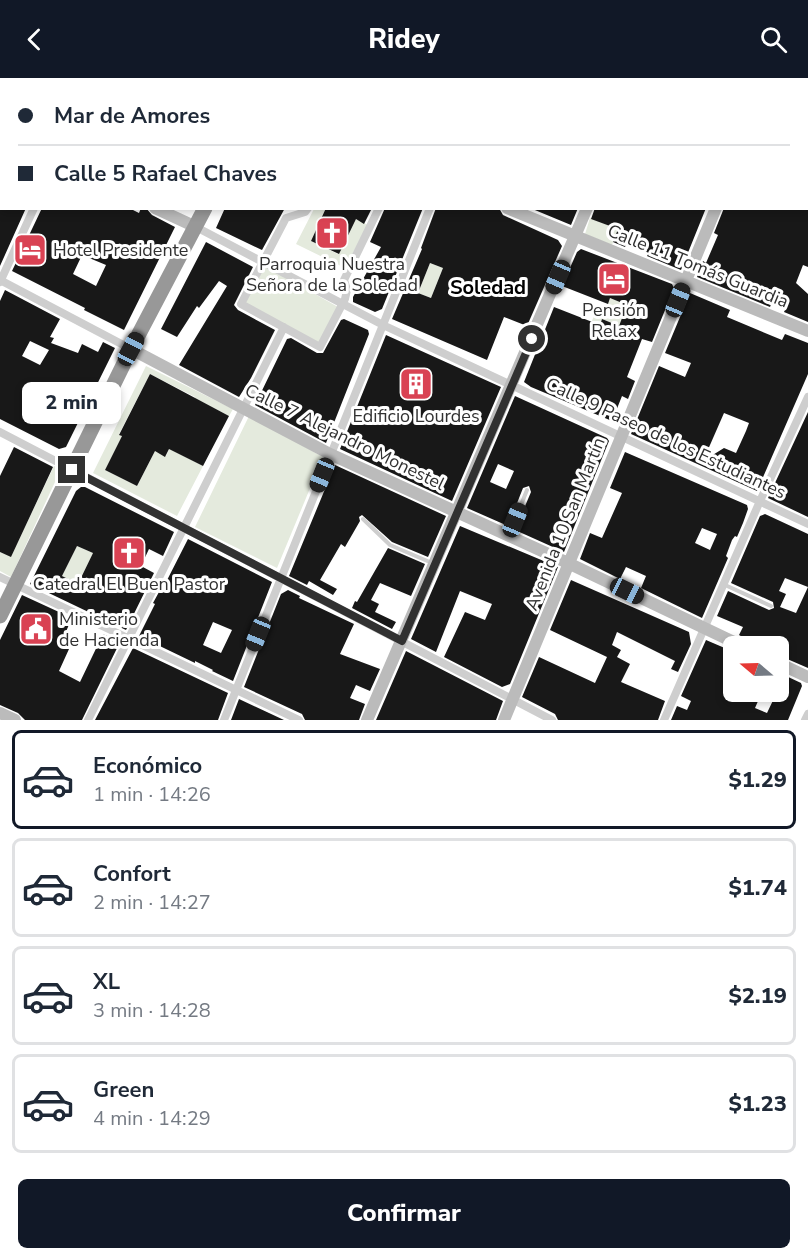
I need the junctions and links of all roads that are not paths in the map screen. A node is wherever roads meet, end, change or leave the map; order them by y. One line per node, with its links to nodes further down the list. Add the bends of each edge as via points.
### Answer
1 (33, 210): 14 (street)
2 (160, 210): 10 (street, Calle 9 Paseo de los Estudiantes)
3 (204, 210): 10 (highway)
4 (306, 210): 12 (street, via 286,218)
5 (378, 210): 15 (street, via 344,280 347,295)
6 (429, 210): 16 (street)
7 (512, 210): 11 (street, Calle 11 Tomás Guardia)
8 (586, 210): 11 (street)
9 (715, 210): 13 (street, Avenida 10 San Martín)
10 (196, 227): 12 (street, Calle 9 Paseo de los Estudiantes); 19 (highway)
11 (576, 237): 13 (street, Calle 11 Tomás Guardia); 20 (street)
12 (264, 261): 15 (street, Calle 9 Paseo de los Estudiantes); 17 (street, via 241,304)
13 (686, 280): 18 (street, Calle 11 Tomás Guardia); 24 (street, Avenida 10 San Martín)
14 (0, 281): 19 (street, Calle 7 Alejandro Monestel)
15 (343, 304): 16 (street, Calle 9 Paseo de los Estudiantes); 17 (street, via 320,347)
16 (383, 325): 20 (street, Calle 9 Paseo de los Estudiantes); 25 (street)
17 (284, 327): 22 (street)
18 (808, 331)
19 (131, 349): 22 (street, Calle 7 Alejandro Monestel); 26 (highway)
20 (512, 386): 24 (street, Calle 9 Paseo de los Estudiantes); 29 (street)
21 (808, 397): 28 (street)
22 (245, 408): 25 (street, Calle 7 Alejandro Monestel); 32 (street)
23 (0, 432): 26 (street)
24 (620, 437): 28 (street, Calle 9 Paseo de los Estudiantes); 34 (street, Avenida 10 San Martín)
25 (330, 454): 29 (street, Calle 7 Alejandro Monestel); 37 (street)
26 (72, 470): 32 (street); 38 (highway)
27 (527, 490): 33 (lane)
28 (760, 501): 31 (street, Calle 9 Paseo de los Estudiantes); 39 (street)
29 (458, 512): 33 (street, Calle 7 Alejandro Monestel); 35 (street)
30 (363, 519): 35 (lane, via 390,545)
31 (808, 524)
32 (184, 528): 37 (street); 44 (street)
33 (509, 536): 34 (street, Calle 7 Alejandro Monestel)
34 (568, 563): 42 (street, Calle 7 Alejandro Monestel); 49 (street, Avenida 10 San Martín)
35 (435, 565): 45 (street)
36 (0, 578): 38 (street)
37 (281, 578): 45 (street); 48 (street)
38 (16, 585): 41 (highway); 44 (street)
39 (724, 585): 40 (lane); 42 (street)
40 (771, 606)
41 (0, 616)
42 (705, 629): 43 (street, Calle 7 Alejandro Monestel); 59 (street)
43 (723, 637)
44 (128, 639): 48 (street); 53 (street)
45 (402, 641): 49 (street); 56 (street)
46 (789, 668): 47 (street)
47 (808, 677)
48 (235, 690): 54 (street); 55 (street)
49 (513, 699): 57 (street, Avenida 10 San Martín); 58 (street)
50 (0, 713): 52 (street)
51 (808, 714): 60 (street)
52 (15, 720)
53 (88, 720)
54 (224, 720)
55 (299, 720)
56 (367, 720)
57 (504, 720)
58 (552, 720)
59 (664, 720)
60 (805, 720)

